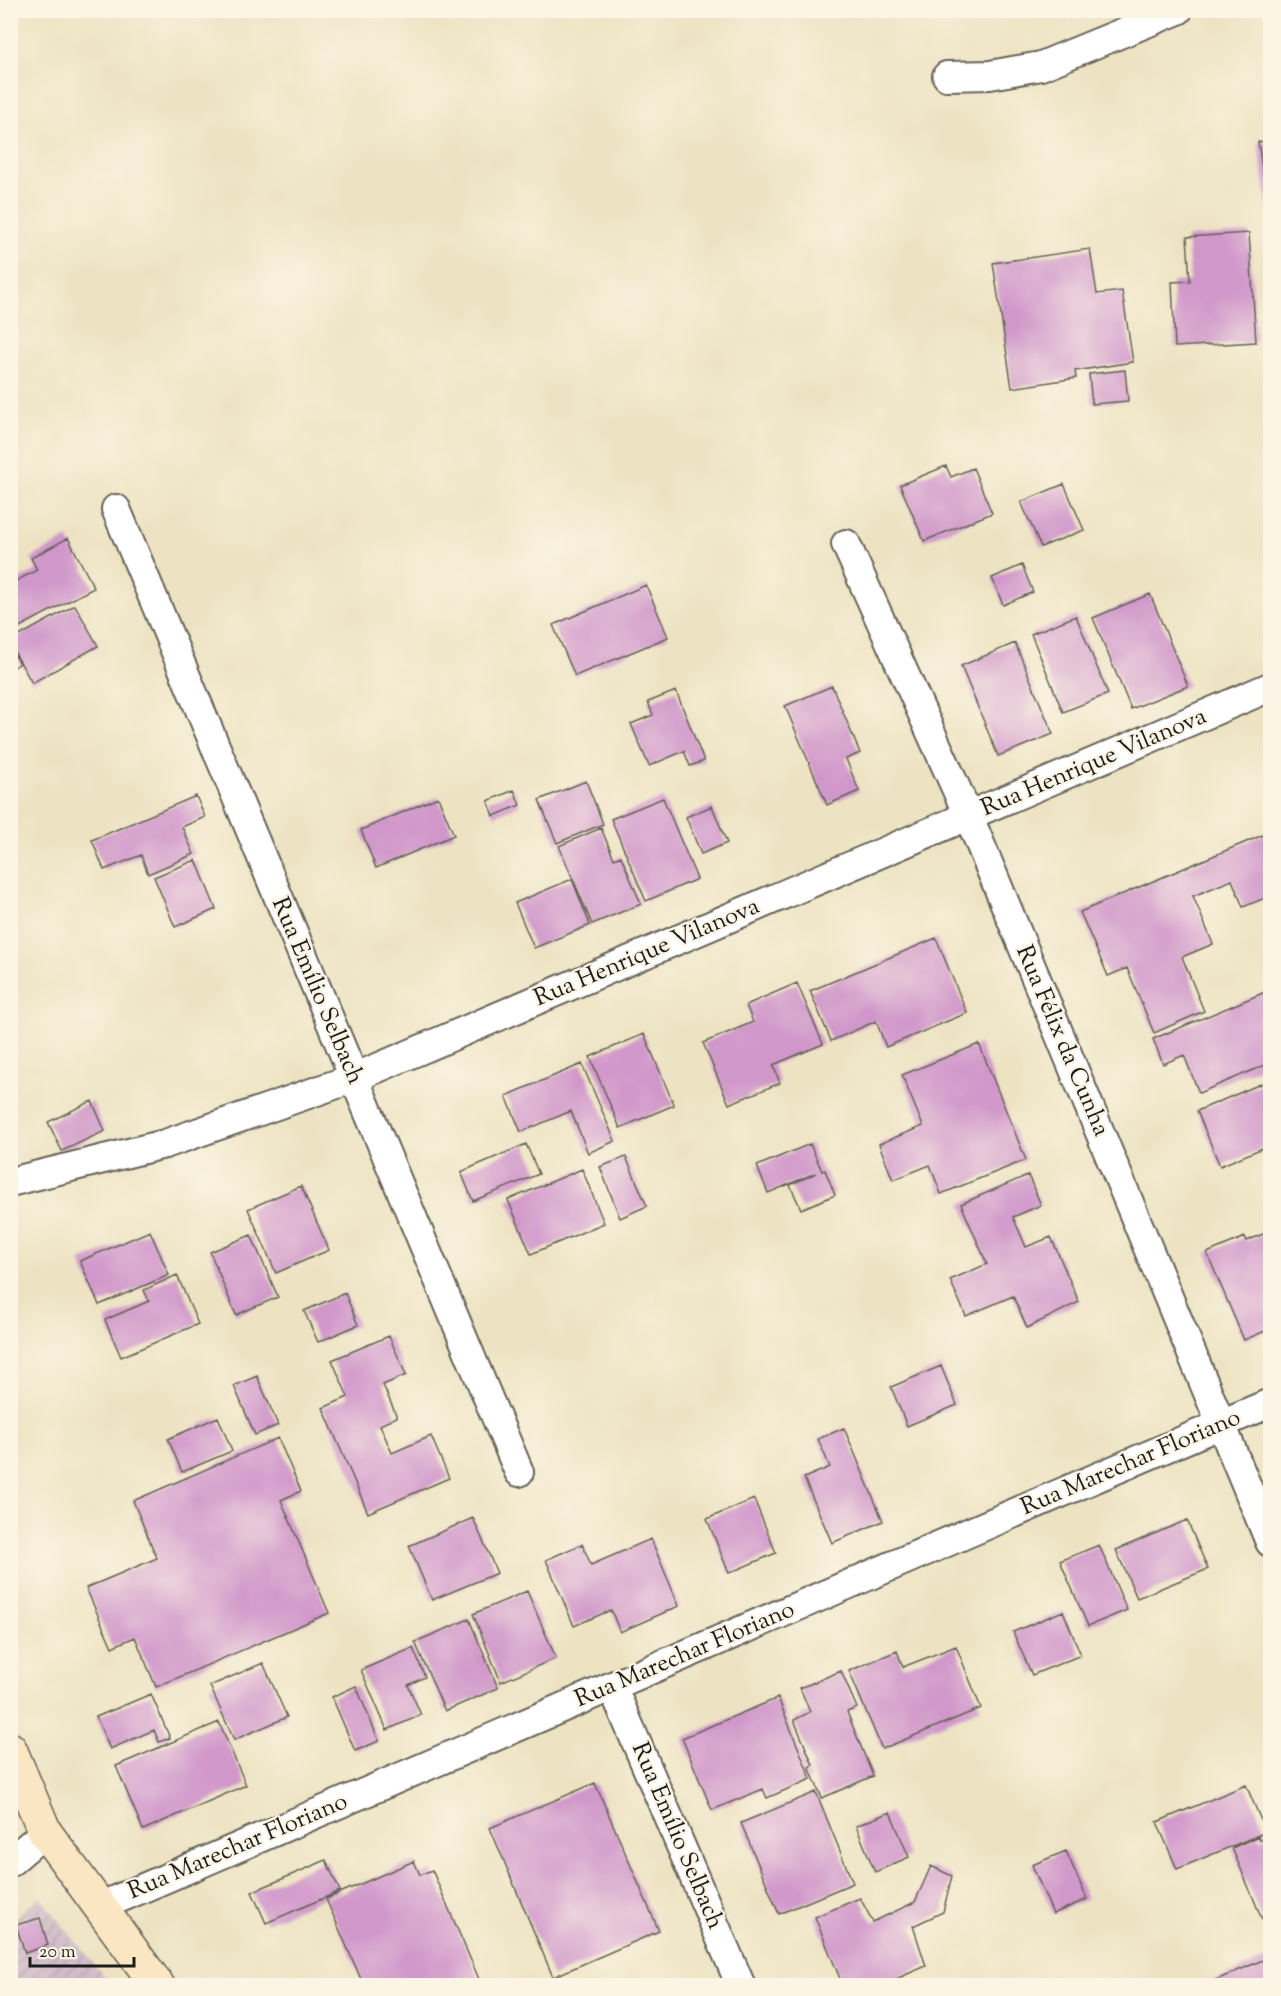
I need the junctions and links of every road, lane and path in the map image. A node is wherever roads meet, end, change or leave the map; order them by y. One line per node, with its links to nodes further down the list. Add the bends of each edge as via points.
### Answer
1 (1178, 10): 2 (street, via 1041,66 990,75)
2 (947, 76)
3 (116, 509): 7 (street, Rua Emílio Selbach)
4 (846, 544): 6 (street, Rua Félix da Cunha)
5 (1270, 687): 6 (street, Rua Henrique Vilanova)
6 (969, 817): 7 (street, Rua Henrique Vilanova); 10 (street, Rua Félix da Cunha)
7 (354, 1078): 8 (street, Rua Henrique Vilanova, via 165,1144); 11 (street, Rua Emílio Selbach)
8 (10, 1182)
9 (1270, 1403): 10 (street, Rua Marechar Floriano)
10 (1222, 1423): 12 (street, Rua Félix da Cunha); 13 (street, Rua Marechar Floriano)
11 (519, 1472)
12 (1270, 1542)
13 (612, 1686): 17 (street, Rua Marechar Floriano); 19 (street, Rua Emílio Selbach)
14 (10, 1749): 15 (main road)
15 (45, 1832): 16 (street); 17 (main road)
16 (10, 1862)
17 (99, 1907): 18 (main road)
18 (158, 1986)
19 (741, 1986)

